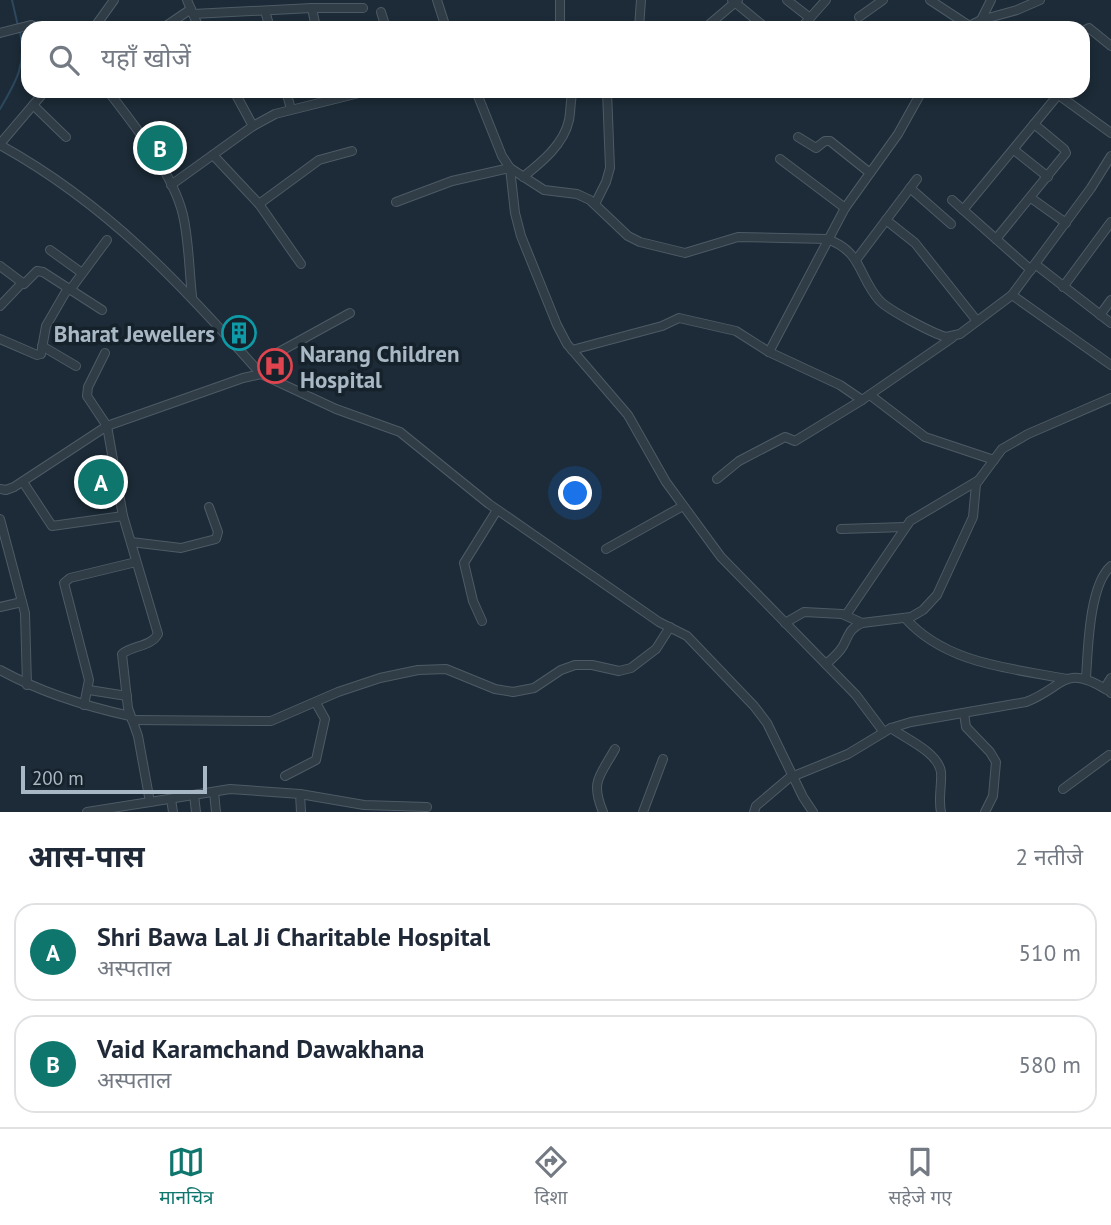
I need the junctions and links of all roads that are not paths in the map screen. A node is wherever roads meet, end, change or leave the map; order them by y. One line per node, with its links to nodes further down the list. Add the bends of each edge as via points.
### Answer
1 (114, 0): 22 (street)
2 (276, 0): 17 (street)
3 (437, 0): 27 (street)
4 (560, 0): 28 (street)
5 (641, 0): 29 (street)
6 (787, 0): 20 (street)
7 (826, 0): 20 (street)
8 (883, 0): 19 (street)
9 (930, 0): 33 (street)
10 (1041, 0): 21 (street)
11 (735, 1): 30 (street); 31 (street)
12 (988, 1): 21 (street)
13 (190, 8): 16 (street); 23 (street)
14 (312, 8): 15 (street); 17 (street); 25 (street)
15 (363, 8)
16 (265, 10): 17 (street); 24 (street)
17 (276, 10)
18 (381, 12): 26 (street)
19 (859, 17)
20 (810, 18): 32 (street)
21 (981, 20)
22 (99, 21)
23 (172, 21)
24 (268, 21)
25 (315, 21)
26 (384, 21)
27 (444, 21)
28 (561, 21)
29 (640, 21)
30 (713, 21)
31 (757, 21)
32 (807, 21)
33 (960, 21)
34 (1090, 29): 37 (street)
35 (21, 30): 36 (street)
36 (1, 34)
37 (1111, 46)
38 (39, 98): 49 (street)
39 (115, 98): 67 (street)
40 (238, 98): 52 (street)
41 (288, 98): 50 (street)
42 (323, 98): 50 (street)
43 (479, 98): 62 (street)
44 (572, 98): 64 (street, via 560,140)
45 (607, 98): 73 (street, via 610,168)
46 (918, 98): 63 (street)
47 (1052, 98): 51 (street)
48 (1063, 98): 53 (street)
49 (33, 105): 54 (street); 56 (street)
50 (291, 109): 52 (street)
51 (1034, 124): 57 (street); 65 (street, via 1065,151)
52 (253, 126): 59 (street)
53 (1111, 133)
54 (66, 137)
55 (798, 137): 63 (street, via 816,148 830,141)
56 (0, 145): 93 (street, via 40,167 100,211)
57 (1014, 150): 65 (street); 75 (street)
58 (352, 151): 72 (street, via 319,160)
59 (213, 155): 67 (street); 72 (street)
60 (1111, 156): 78 (street)
61 (780, 159): 74 (street)
62 (510, 168): 64 (street); 71 (street, via 452,181); 104 (street, via 521,236)
63 (870, 173): 74 (street)
64 (523, 177): 73 (street, via 544,190 583,196)
65 (1048, 177): 69 (street)
66 (917, 179): 68 (street)
67 (171, 185): 93 (street, via 183,215)
68 (910, 188): 76 (street); 79 (street)
69 (1031, 198): 78 (street); 81 (street)
70 (952, 200): 75 (street)
71 (397, 202)
72 (259, 204): 85 (street)
73 (595, 204): 80 (street, via 634,239 677,253 691,253 738,237)
74 (845, 208): 80 (street)
75 (963, 210): 81 (street)
76 (886, 220): 84 (street); 99 (street, via 915,243)
77 (1111, 222): 90 (street)
78 (1066, 223): 87 (street)
79 (951, 224)
80 (827, 239): 84 (street); 105 (street)
81 (996, 239): 87 (street)
82 (107, 240): 88 (street)
83 (50, 250): 88 (street)
84 (856, 260): 101 (street, via 884,304 940,336)
85 (301, 264)
86 (0, 266): 89 (street)
87 (1033, 267): 90 (street); 92 (street)
88 (82, 273): 91 (street)
89 (22, 283): 91 (street, via 40,271); 95 (street)
90 (1063, 287): 98 (street)
91 (69, 289): 96 (street); 103 (street, via 46,326)
92 (1012, 295): 99 (street); 107 (street)
93 (192, 296): 109 (street)
94 (1111, 300): 98 (street)
95 (0, 306)
96 (102, 310)
97 (350, 313): 109 (street, via 279,352)
98 (1100, 315): 100 (street)
99 (977, 321): 101 (street)
100 (1111, 323)
101 (952, 338): 110 (street)
102 (0, 339): 103 (street, via 37,355)
103 (42, 346): 108 (street)
104 (572, 350): 105 (street, via 679,318 736,331); 120 (street, via 628,415)
105 (769, 352): 112 (street)
106 (105, 353): 113 (street, via 86,391)
107 (1111, 365)
108 (76, 366)
109 (261, 374): 113 (street); 121 (street, via 336,410 400,432)
110 (870, 395): 112 (street); 114 (street, via 925,437)
111 (1111, 398): 114 (street, via 1009,444)
112 (862, 400): 115 (street, via 795,441 785,437 743,459)
113 (107, 426): 117 (street); 122 (street)
114 (994, 460): 116 (street)
115 (717, 479)
116 (979, 480): 124 (street, via 920,513); 133 (street, via 973,517 943,585 923,610)
117 (23, 482): 118 (street); 122 (street, via 52,526)
118 (2, 491)
119 (209, 506): 126 (street, via 216,539 181,548)
120 (683, 506): 127 (street); 135 (street, via 729,566)
121 (497, 510): 134 (street, via 464,563); 137 (street)
122 (123, 516): 126 (street)
123 (0, 519): 130 (street)
124 (905, 527): 125 (street); 132 (street)
125 (841, 529)
126 (131, 542): 128 (street)
127 (606, 549)
128 (136, 562): 144 (street, via 64,583); 146 (street, via 158,634 153,641 122,654)
129 (1111, 566): 140 (street, via 1098,586)
130 (22, 602): 131 (street); 143 (street)
131 (0, 607)
132 (846, 615): 135 (street, via 804,612); 136 (street)
133 (905, 618): 136 (street); 142 (street, via 928,639 958,655)
134 (482, 621)
135 (785, 623): 138 (street)
136 (862, 623): 138 (street, via 851,629)
137 (670, 627): 147 (street, via 648,658 624,670 575,665 540,685 513,692 446,669 418,670 368,682); 156 (street, via 687,636 754,706)
138 (826, 664): 151 (street)
139 (0, 670): 143 (street)
140 (1086, 678): 142 (street); 145 (street)
141 (1111, 678): 145 (street, via 1106,686)
142 (1067, 679): 149 (street, via 1026,702)
143 (27, 685): 148 (street)
144 (89, 690): 146 (street); 148 (street)
145 (1109, 692)
146 (127, 696): 150 (street)
147 (316, 703): 150 (street, via 271,721); 155 (street, via 325,719 318,757)
148 (84, 705): 150 (street)
149 (964, 713): 151 (street); 178 (street, via 968,732 996,762 993,796)
150 (131, 718): 162 (street)
151 (887, 730): 156 (street, via 848,754); 177 (street, via 938,764)
152 (615, 749): 173 (street, via 596,785)
153 (1110, 756): 157 (street)
154 (663, 760): 174 (street)
155 (285, 776)
156 (793, 776): 175 (street); 176 (street)
157 (1063, 789)
158 (214, 792): 159 (street, via 245,788); 160 (street); 170 (street)
159 (300, 794): 163 (street); 171 (street)
160 (194, 795): 161 (street); 169 (street)
161 (171, 799): 162 (street); 168 (street)
162 (150, 802): 165 (street)
163 (342, 802): 164 (street); 172 (street)
164 (427, 807)
165 (139, 809): 166 (street)
166 (113, 810): 167 (street)
167 (87, 812)
168 (173, 812)
169 (196, 812)
170 (216, 812)
171 (301, 812)
172 (341, 812)
173 (603, 812)
174 (643, 812)
175 (754, 812)
176 (813, 812)
177 (941, 812)
178 (985, 812)

